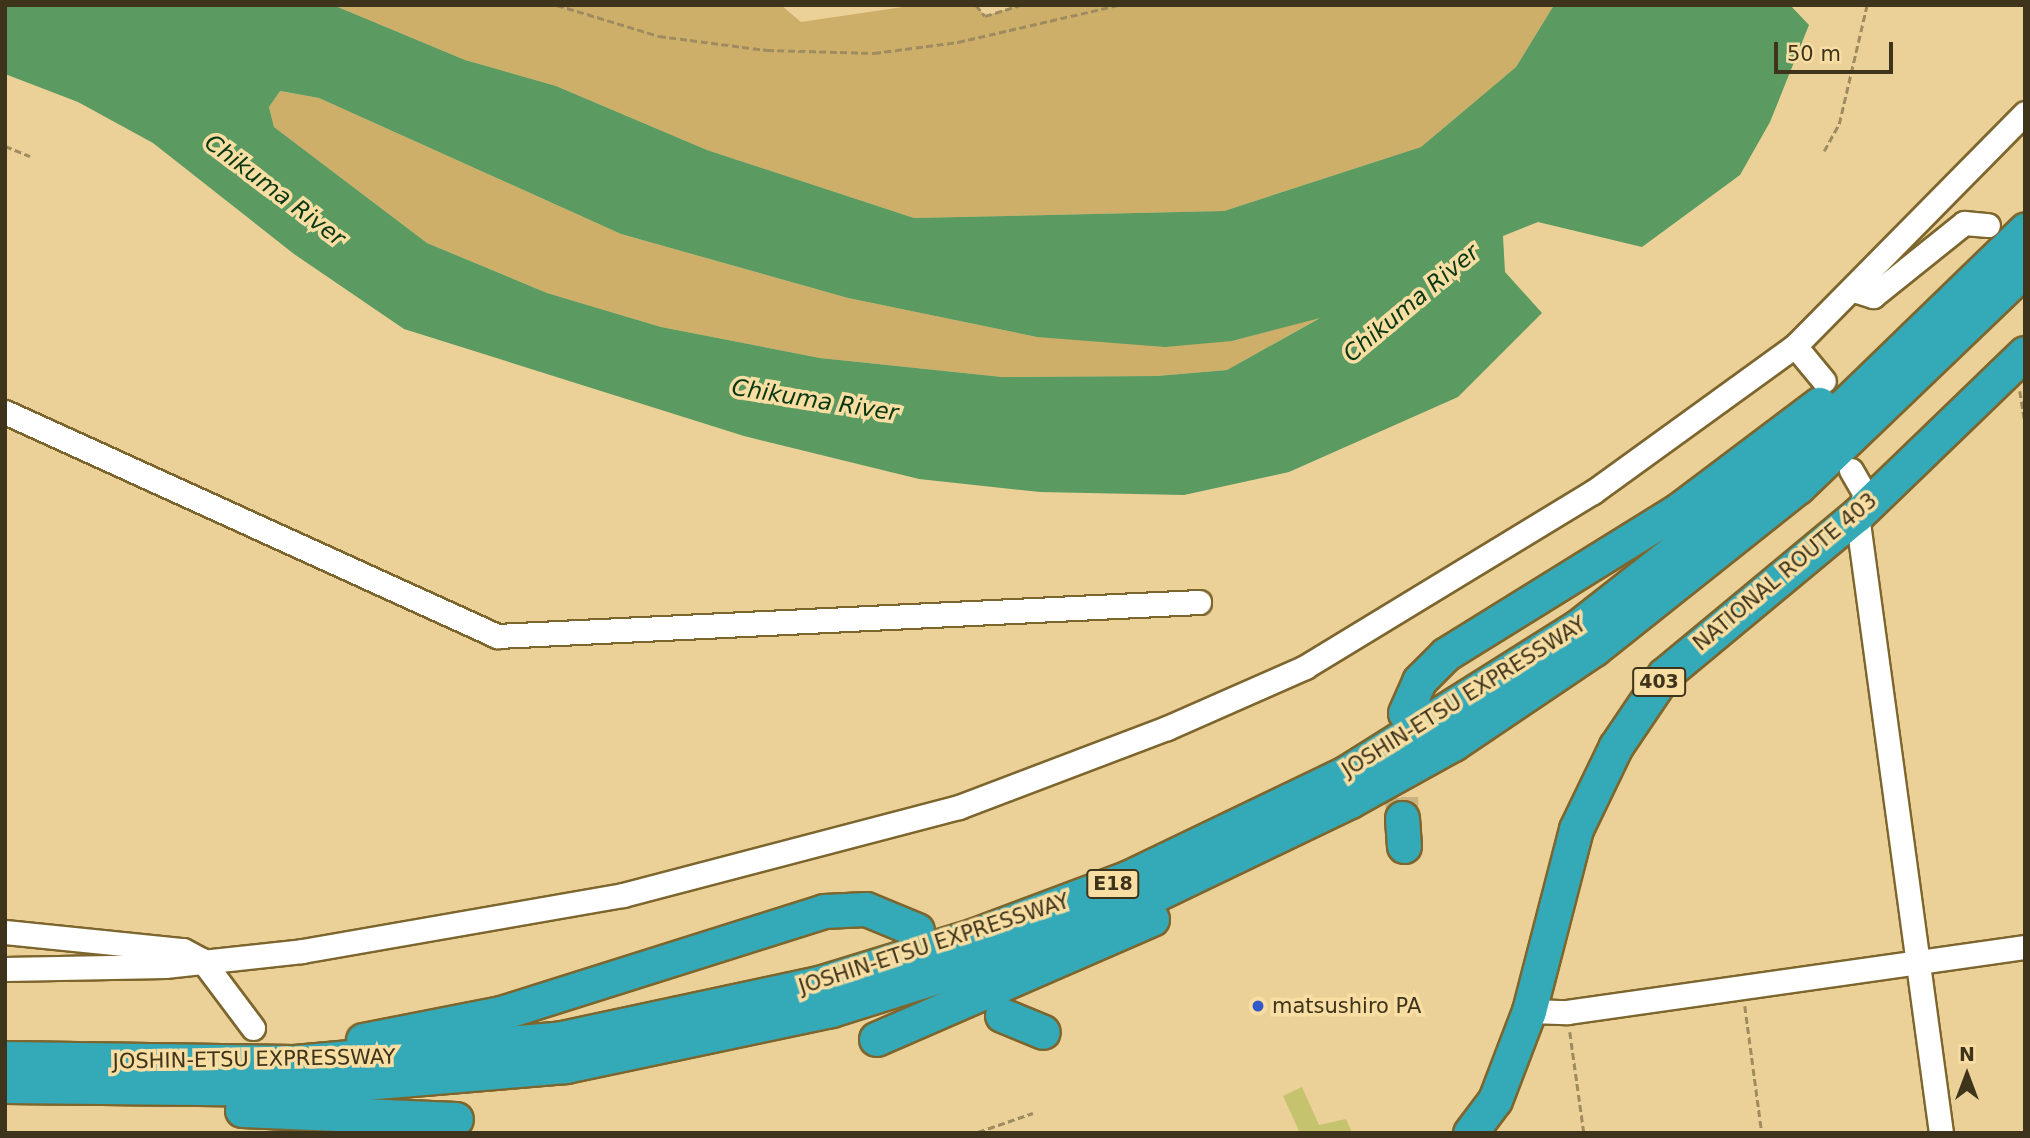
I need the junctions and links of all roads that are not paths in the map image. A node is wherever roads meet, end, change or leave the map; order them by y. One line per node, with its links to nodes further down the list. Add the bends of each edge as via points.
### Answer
1 (2025, 113): 6 (street)
2 (2025, 220): 14 (highway, via 1878,355 1731,472 1446,654 1419,681)
3 (1988, 225): 6 (street, via 1964,223 1873,296)
4 (2025, 230): 27 (highway, JOSHIN-ETSU EXPRESSWAY / E18, via 1776,471 1597,612 1347,772 1127,878 975,935 819,983 562,1038 294,1062)
5 (2025, 269): 15 (highway, JOSHIN-ETSU EXPRESSWAY / E18, via 1733,543 1594,649)
6 (1854, 290): 7 (street)
7 (1795, 346): 9 (street); 19 (street, via 1593,492 1465,575 1305,667 1167,728 960,807 724,872 415,934)
8 (2025, 353): 12 (highway, NATIONAL ROUTE 403 / 403)
9 (1824, 382)
10 (5, 412): 13 (street, via 497,635)
11 (1851, 470): 12 (street, via 1865,494)
12 (1857, 515): 20 (street); 22 (highway, NATIONAL ROUTE 403 / 403, via 1664,675 1616,746 1576,830)
13 (1199, 602)
14 (1405, 713)
15 (1453, 744): 26 (highway, via 1343,816 1175,908); 28 (highway, JOSHIN-ETSU EXPRESSWAY / E18, via 1279,838 1124,909 909,987 746,1031 566,1066 388,1084 203,1091)
16 (917, 930): 27 (highway, via 866,909 824,911 562,996 435,1028 286,1048)
17 (5, 932): 19 (street, via 183,950)
18 (2025, 947): 20 (street)
19 (202, 960): 21 (street); 24 (street)
20 (1920, 960): 22 (street, via 1567,1012); 32 (street)
21 (5, 969)
22 (1528, 1011): 31 (highway, NATIONAL ROUTE 403 / 403, via 1495,1100)
23 (1002, 1015): 25 (highway)
24 (253, 1028)
25 (1043, 1032)
26 (876, 1039)
27 (15, 1059)
28 (5, 1086)
29 (5, 1094): 30 (highway)
30 (456, 1119)
31 (1470, 1133)
32 (1941, 1133)

